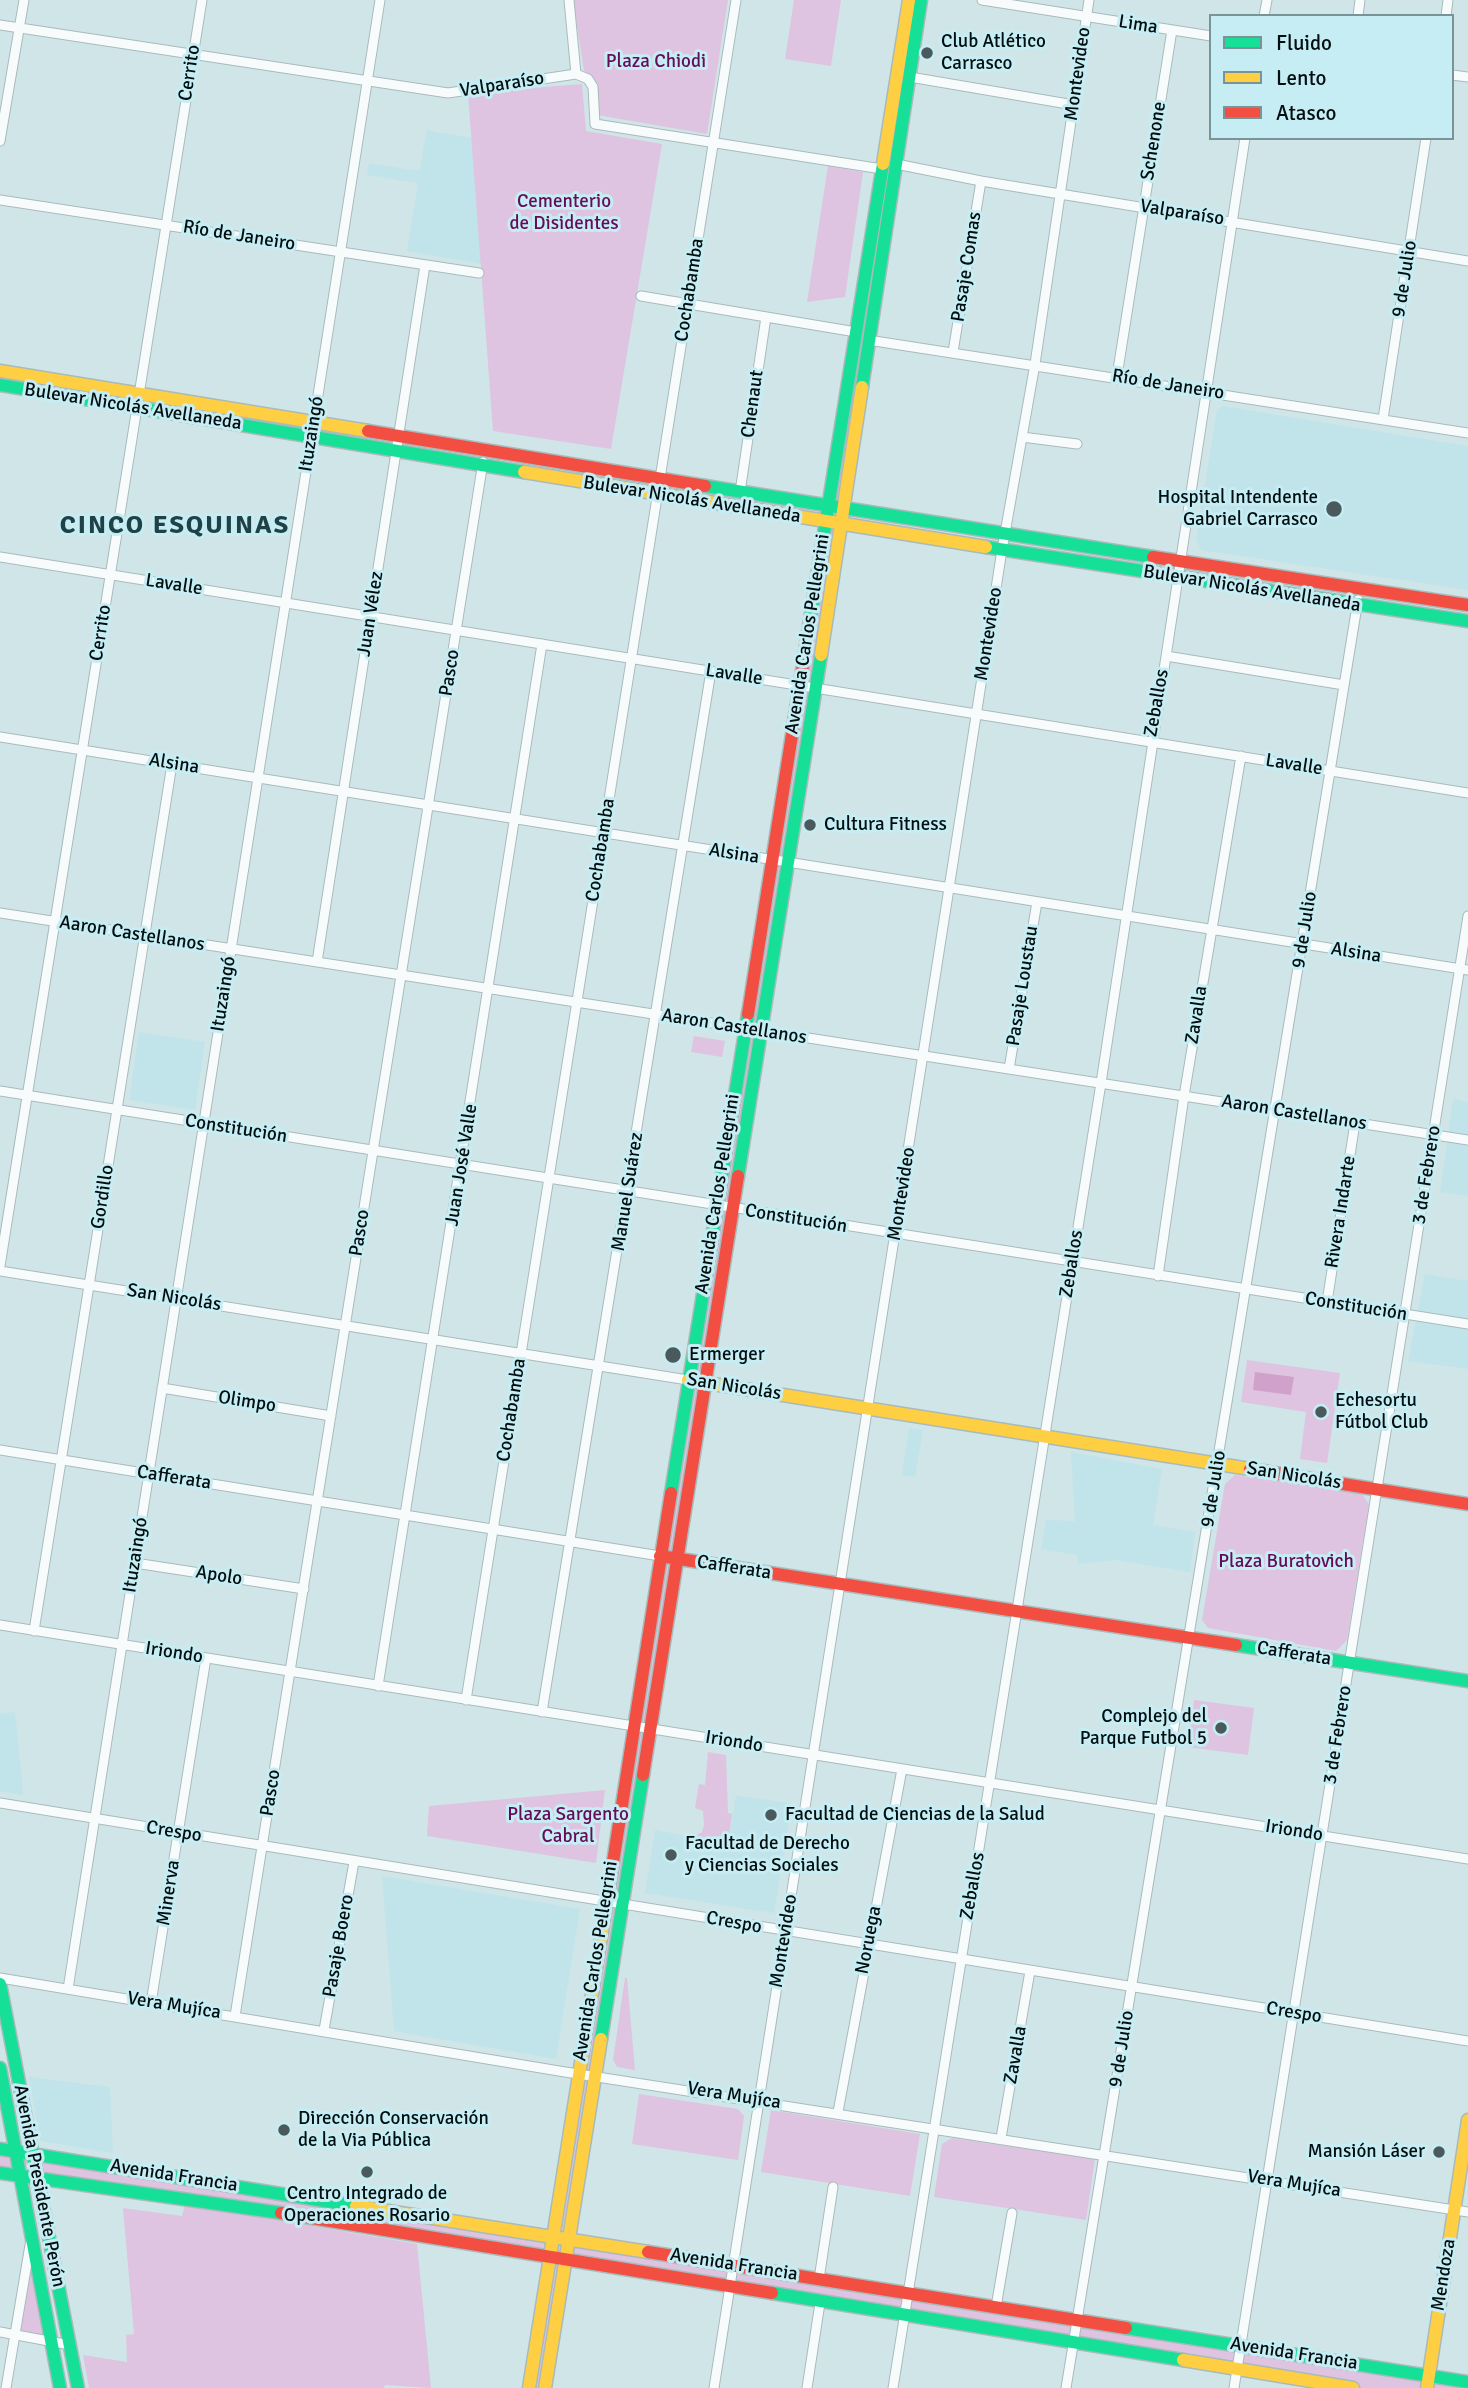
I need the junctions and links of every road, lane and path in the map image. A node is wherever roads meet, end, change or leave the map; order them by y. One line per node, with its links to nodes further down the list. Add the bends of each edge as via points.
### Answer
1 (24, 0): 12 (street)
2 (202, 0): 15 (street, Cerrito)
3 (380, 0): 18 (street, Ituzaingó)
4 (569, 0): 16 (street)
5 (736, 0): 23 (street, Cochabamba)
6 (909, 0): 25 (main road, Avenida Carlos Pellegrini)
7 (921, 0): 17 (main road, Avenida Carlos Pellegrini)
8 (982, 0): 10 (street, Lima)
9 (1089, 0): 10 (street, Montevideo)
10 (1087, 17): 13 (street, Lima); 19 (street, Montevideo)
11 (0, 25): 12 (street, Valparaíso)
12 (19, 28): 15 (street, Valparaíso); 22 (street)
13 (1172, 30): 14 (street, Lima); 29 (street, Schenone)
14 (1209, 36)
15 (193, 54): 18 (street, Valparaíso); 31 (street, Cerrito)
16 (576, 74): 18 (street, Valparaíso, via 448,93); 23 (street, via 593,87 595,124)
17 (910, 77): 19 (street); 24 (main road, Avenida Carlos Pellegrini)
18 (368, 81): 32 (street, Ituzaingó)
19 (1074, 105): 27 (street, Montevideo)
20 (1245, 140): 30 (street, Zeballos)
21 (1426, 140): 33 (street, 9 de Julio)
22 (0, 141)
23 (714, 142): 25 (street); 38 (street, Cochabamba)
24 (897, 164): 26 (street, Valparaíso); 41 (main road, Avenida Carlos Pellegrini)
25 (882, 169): 40 (main road, Avenida Carlos Pellegrini)
26 (981, 181): 27 (street, Valparaíso); 42 (street, Pasaje Comas)
27 (1061, 193): 29 (street, Valparaíso); 43 (street, Montevideo)
28 (0, 200): 31 (street, Río de Janeiro)
29 (1143, 207): 30 (street, Valparaíso); 45 (street, Schenone)
30 (1232, 221): 33 (street, Valparaíso); 47 (street, Zeballos)
31 (166, 225): 32 (street, Río de Janeiro); 48 (street, Cerrito)
32 (341, 252): 35 (street, Río de Janeiro); 51 (street, Ituzaingó)
33 (1409, 252): 34 (street, Valparaíso); 50 (street, 9 de Julio)
34 (1468, 261)
35 (425, 265): 36 (street, Río de Janeiro); 53 (street, Juan Vélez)
36 (479, 273)
37 (641, 296): 38 (street)
38 (688, 304): 39 (street); 60 (street, Cochabamba)
39 (766, 317): 40 (street); 61 (street, Chenaut)
40 (856, 332): 63 (main road, Avenida Carlos Pellegrini)
41 (869, 340): 42 (street, Río de Janeiro); 64 (main road, Avenida Carlos Pellegrini)
42 (953, 352): 43 (street, Río de Janeiro)
43 (1035, 364): 45 (street, Río de Janeiro); 55 (street, Montevideo)
44 (0, 371): 48 (main road, Bulevar Nicolás Avellaneda)
45 (1116, 376): 47 (street, Río de Janeiro)
46 (0, 386): 49 (main road, Bulevar Nicolás Avellaneda)
47 (1205, 391): 50 (street, Río de Janeiro); 70 (street, Zeballos)
48 (139, 393): 49 (street, Cerrito); 51 (main road, Bulevar Nicolás Avellaneda)
49 (136, 407): 54 (main road, Bulevar Nicolás Avellaneda); 71 (street, Cerrito)
50 (1383, 419): 52 (street, Río de Janeiro)
51 (314, 422): 53 (main road, Bulevar Nicolás Avellaneda); 54 (street, Ituzaingó)
52 (1468, 433)
53 (398, 435): 57 (main road, Bulevar Nicolás Avellaneda); 58 (street, Juan Vélez)
54 (312, 436): 58 (main road, Bulevar Nicolás Avellaneda); 74 (street, Ituzaingó)
55 (1022, 437): 56 (street); 67 (street, Montevideo)
56 (1077, 444)
57 (485, 450): 59 (street, Pasco); 60 (main road, Bulevar Nicolás Avellaneda)
58 (396, 451): 59 (main road, Bulevar Nicolás Avellaneda); 77 (street, Juan Vélez)
59 (483, 465): 62 (main road, Bulevar Nicolás Avellaneda); 79 (street, Pasco)
60 (660, 479): 61 (main road, Bulevar Nicolás Avellaneda); 62 (street, Cochabamba)
61 (740, 492): 63 (main road, Bulevar Nicolás Avellaneda)
62 (658, 494): 65 (main road, Bulevar Nicolás Avellaneda); 82 (street, Cochabamba)
63 (828, 506): 64 (main road, Bulevar Nicolás Avellaneda); 65 (main road, Avenida Carlos Pellegrini)
64 (843, 509): 66 (main road, Avenida Carlos Pellegrini); 67 (main road, Bulevar Nicolás Avellaneda)
65 (826, 522): 66 (main road, Bulevar Nicolás Avellaneda); 84 (main road, Avenida Carlos Pellegrini)
66 (841, 524): 68 (main road, Bulevar Nicolás Avellaneda); 86 (main road, Avenida Carlos Pellegrini)
67 (1005, 534): 68 (street, Montevideo); 70 (main road, Bulevar Nicolás Avellaneda)
68 (1002, 550): 72 (main road, Bulevar Nicolás Avellaneda); 87 (street, Montevideo)
69 (0, 557): 71 (street, Lavalle)
70 (1181, 562): 72 (street, Zeballos); 73 (main road, Bulevar Nicolás Avellaneda)
71 (110, 575): 74 (street, Lavalle); 90 (street, Cerrito)
72 (1179, 578): 76 (main road, Bulevar Nicolás Avellaneda); 81 (street, Zeballos)
73 (1360, 591): 75 (main road, Bulevar Nicolás Avellaneda); 76 (street, 9 de Julio)
74 (286, 603): 77 (street, Lavalle); 94 (street, Ituzaingó)
75 (1468, 605)
76 (1357, 606): 78 (main road, Bulevar Nicolás Avellaneda); 85 (street, 9 de Julio)
77 (370, 617): 79 (street, Lavalle); 95 (street, Juan Vélez)
78 (1468, 621)
79 (457, 630): 80 (street, Lavalle); 97 (street, Pasco)
80 (542, 644): 82 (street, Lavalle); 98 (street, Juan José Valle)
81 (1166, 656): 85 (street); 89 (street, Zeballos)
82 (632, 658): 83 (street, Lavalle); 99 (street, Cochabamba)
83 (710, 671): 84 (street, Lavalle); 100 (street, Manuel Suárez)
84 (801, 685): 86 (street, Lavalle); 101 (main road, Avenida Carlos Pellegrini)
85 (1345, 685): 93 (street, 9 de Julio)
86 (816, 688): 87 (street, Lavalle); 102 (main road, Avenida Carlos Pellegrini)
87 (977, 714): 89 (street, Lavalle); 103 (street, Montevideo)
88 (0, 737): 90 (street, Alsina)
89 (1151, 742): 91 (street, Lavalle); 106 (street, Zeballos)
90 (82, 750): 92 (street, Alsina); 108 (street, Cerrito)
91 (1241, 756): 93 (street, Lavalle); 109 (street, Zavalla)
92 (172, 764): 94 (street, Alsina); 110 (street, Gordillo)
93 (1331, 771): 96 (street, Lavalle); 111 (street, 9 de Julio)
94 (258, 778): 95 (street, Alsina); 112 (street, Ituzaingó)
95 (343, 791): 97 (street, Alsina); 113 (street, Juan Vélez)
96 (1468, 793)
97 (429, 805): 98 (street, Alsina); 115 (street, Pasco)
98 (517, 819): 99 (street, Alsina); 116 (street, Juan José Valle)
99 (604, 833): 100 (street, Alsina); 117 (street, Cochabamba)
100 (685, 846): 101 (street, Alsina); 118 (street, Manuel Suárez)
101 (773, 860): 102 (street, Alsina); 119 (main road, Avenida Carlos Pellegrini)
102 (788, 862): 103 (street, Alsina); 120 (main road, Avenida Carlos Pellegrini)
103 (949, 888): 104 (street, Alsina); 121 (street, Montevideo)
104 (1037, 902): 106 (street, Alsina); 122 (street, Pasaje Loustau)
105 (0, 913): 108 (street, Aaron Castellanos)
106 (1126, 916): 109 (street, Alsina); 123 (street, Zeballos)
107 (1468, 916): 114 (street, 3 de Febrero)
108 (55, 922): 110 (street, Aaron Castellanos); 125 (street, Cerrito)
109 (1211, 930): 111 (street, Alsina); 126 (street, Zavalla)
110 (145, 936): 112 (street, Aaron Castellanos); 127 (street, Gordillo)
111 (1302, 944): 114 (street, Alsina); 128 (street, 9 de Julio)
112 (231, 949): 113 (street, Aaron Castellanos); 130 (street, Ituzaingó)
113 (317, 962): 115 (street, Aaron Castellanos)
114 (1464, 970): 131 (street, 3 de Febrero)
115 (401, 975): 116 (street, Aaron Castellanos); 133 (street, Pasco)
116 (490, 989): 117 (street, Aaron Castellanos); 134 (street, Juan José Valle)
117 (577, 1003): 118 (street, Aaron Castellanos); 135 (street, Cochabamba)
118 (657, 1015): 119 (street, Aaron Castellanos); 136 (street, Manuel Suárez)
119 (746, 1029): 120 (street, Aaron Castellanos); 137 (main road, Avenida Carlos Pellegrini)
120 (760, 1031): 121 (street, Aaron Castellanos); 138 (main road, Avenida Carlos Pellegrini)
121 (923, 1056): 122 (street, Aaron Castellanos); 139 (street, Montevideo)
122 (1009, 1069): 123 (street, Aaron Castellanos)
123 (1101, 1083): 126 (street, Aaron Castellanos); 140 (street, Zeballos)
124 (0, 1091): 125 (street, Constitución)
125 (28, 1095): 127 (street, Constitución); 141 (street, Cerrito)
126 (1184, 1096): 128 (street, Aaron Castellanos); 142 (street, Zavalla)
127 (117, 1110): 130 (street, Constitución); 143 (street, Gordillo)
128 (1275, 1110): 129 (street, Aaron Castellanos); 144 (street, 9 de Julio)
129 (1355, 1123): 131 (street, Aaron Castellanos); 146 (street, Rivera Indarte)
130 (204, 1124): 133 (street, Constitución); 145 (street, Ituzaingó)
131 (1434, 1135): 132 (street, Aaron Castellanos); 147 (street, 3 de Febrero)
132 (1468, 1140)
133 (373, 1151): 134 (street, Constitución); 149 (street, Pasco)
134 (462, 1165): 135 (street, Constitución); 150 (street, Juan José Valle)
135 (549, 1179): 136 (street, Constitución); 151 (street, Cochabamba)
136 (628, 1192): 137 (street, Constitución); 152 (street, Manuel Suárez)
137 (715, 1206): 138 (street, Constitución); 153 (main road, Avenida Carlos Pellegrini)
138 (731, 1209): 139 (street, Constitución); 154 (main road, Avenida Carlos Pellegrini)
139 (896, 1234): 140 (street, Constitución); 156 (street, Montevideo)
140 (1072, 1262): 142 (street, Constitución); 158 (street, Zeballos)
141 (0, 1268): 143 (street, San Nicolás)
142 (1158, 1276): 144 (street, Constitución)
143 (89, 1285): 145 (street, San Nicolás); 160 (street, Gordillo)
144 (1246, 1289): 146 (street, Constitución); 161 (street, 9 de Julio)
145 (177, 1299): 149 (street, San Nicolás); 155 (street, Ituzaingó)
146 (1327, 1302): 147 (street, Constitución)
147 (1405, 1314): 148 (street, Constitución); 163 (street, 3 de Febrero)
148 (1468, 1324)
149 (346, 1325): 150 (street, San Nicolás); 157 (street, Pasco)
150 (433, 1339): 151 (street, San Nicolás); 166 (street, Juan José Valle)
151 (522, 1353): 152 (street, San Nicolás); 167 (street, Cochabamba)
152 (599, 1366): 153 (street, San Nicolás); 168 (street, Manuel Suárez)
153 (688, 1380): 154 (main road, San Nicolás); 169 (main road, Avenida Carlos Pellegrini)
154 (704, 1382): 156 (main road, San Nicolás); 170 (main road, Avenida Carlos Pellegrini)
155 (162, 1388): 157 (street, Olimpo); 162 (street, Ituzaingó)
156 (868, 1408): 158 (main road, San Nicolás); 172 (street, Montevideo)
157 (331, 1416): 164 (street, Pasco)
158 (1044, 1436): 161 (main road, San Nicolás); 174 (street, Zeballos)
159 (0, 1450): 160 (street, Cafferata)
160 (61, 1460): 162 (street, Cafferata); 176 (street, Gordillo)
161 (1218, 1464): 163 (main road, San Nicolás); 177 (street, 9 de Julio)
162 (149, 1474): 164 (street, Cafferata); 171 (street, Ituzaingó)
163 (1377, 1489): 165 (main road, San Nicolás); 180 (street, 3 de Febrero)
164 (318, 1501): 166 (street, Cafferata); 173 (street, Pasco)
165 (1468, 1504)
166 (405, 1515): 167 (street, Cafferata); 183 (street, Juan José Valle)
167 (494, 1530): 168 (street, Cafferata); 184 (street, Cochabamba)
168 (570, 1542): 169 (street, Cafferata); 185 (street, Manuel Suárez)
169 (660, 1556): 170 (main road, Cafferata); 186 (main road, Avenida Carlos Pellegrini)
170 (676, 1559): 172 (main road, Cafferata); 187 (main road, Avenida Carlos Pellegrini)
171 (135, 1563): 173 (street, Apolo); 178 (street, Ituzaingó)
172 (840, 1584): 174 (main road, Cafferata); 188 (street, Montevideo)
173 (304, 1589): 181 (street, Pasco)
174 (1017, 1612): 177 (main road, Cafferata); 190 (street, Zeballos)
175 (0, 1625): 176 (street, Iriondo)
176 (34, 1630): 178 (street, Iriondo)
177 (1190, 1638): 180 (main road, Cafferata); 192 (street, 9 de Julio)
178 (122, 1645): 179 (street, Iriondo); 193 (street, Ituzaingó)
179 (206, 1658): 181 (street, Iriondo); 194 (street, Minerva)
180 (1350, 1663): 182 (main road, Cafferata); 195 (street, 3 de Febrero)
181 (290, 1672): 183 (street, Iriondo); 196 (street, Pasco)
182 (1468, 1681)
183 (378, 1686): 184 (street, Iriondo)
184 (466, 1700): 185 (street, Iriondo)
185 (542, 1712): 186 (street, Iriondo)
186 (633, 1726): 187 (street, Iriondo); 199 (main road, Avenida Carlos Pellegrini)
187 (649, 1729): 188 (street, Iriondo); 200 (main road, Avenida Carlos Pellegrini)
188 (813, 1755): 189 (street, Iriondo); 201 (street, Montevideo)
189 (902, 1769): 190 (street, Iriondo); 202 (street, Noruega)
190 (990, 1783): 192 (street, Iriondo); 203 (street, Zeballos)
191 (0, 1803): 193 (street, Crespo)
192 (1161, 1810): 195 (street, Iriondo); 207 (street, 9 de Julio)
193 (95, 1819): 194 (street, Crespo); 208 (street, Ituzaingó)
194 (178, 1833): 196 (street, Crespo); 209 (street, Minerva)
195 (1322, 1835): 197 (street, Iriondo); 210 (street, 3 de Febrero)
196 (262, 1847): 198 (street, Crespo); 211 (street, Pasco)
197 (1468, 1859)
198 (354, 1862): 199 (street, Crespo); 212 (street, Pasaje Boero)
199 (606, 1900): 200 (street, Crespo); 215 (main road, Avenida Carlos Pellegrini)
200 (621, 1903): 201 (street, Crespo); 216 (main road, Avenida Carlos Pellegrini)
201 (785, 1932): 202 (street, Crespo); 217 (street, Montevideo)
202 (868, 1946): 203 (street, Crespo); 218 (street, Noruega)
203 (961, 1961): 204 (street, Crespo); 220 (street, Zeballos)
204 (1030, 1972): 207 (street, Crespo); 221 (street, Zavalla)
205 (0, 1978): 208 (street, Vera Mujíca)
206 (0, 1984): 224 (main road, Avenida Presidente Perón)
207 (1132, 1988): 210 (street, Crespo); 225 (street, 9 de Julio)
208 (68, 1989): 209 (street, Vera Mujíca)
209 (151, 2003): 211 (street, Vera Mujíca)
210 (1294, 2014): 213 (street, Crespo); 230 (street, 3 de Febrero)
211 (235, 2016): 212 (street, Vera Mujíca)
212 (324, 2030): 215 (street, Vera Mujíca)
213 (1468, 2041)
214 (0, 2068): 223 (main road, Avenida Presidente Perón)
215 (578, 2073): 216 (street, Vera Mujíca); 239 (main road, Avenida Carlos Pellegrini)
216 (594, 2076): 217 (street, Vera Mujíca); 240 (main road, Avenida Carlos Pellegrini)
217 (758, 2099): 218 (street, Vera Mujíca); 243 (street, Montevideo)
218 (838, 2112): 220 (street, Vera Mujíca)
219 (1468, 2120): 234 (main road, Mendoza)
220 (935, 2127): 221 (street, Vera Mujíca); 246 (street, Zeballos)
221 (1001, 2138): 225 (street, Vera Mujíca)
222 (0, 2149): 223 (main road, Avenida Francia)
223 (16, 2151): 224 (main road, Avenida Francia); 228 (main road, Avenida Presidente Perón)
224 (33, 2154): 226 (main road, Avenida Francia); 229 (main road, Avenida Presidente Perón)
225 (1105, 2154): 230 (street, Vera Mujíca); 250 (street, 9 de Julio)
226 (127, 2169): 232 (main road, via 131,2178); 233 (main road, Avenida Francia)
227 (0, 2173): 228 (main road, Avenida Francia)
228 (21, 2176): 229 (main road, Avenida Francia); 238 (main road, Avenida Presidente Perón)
229 (38, 2179): 232 (main road, Avenida Francia); 255 (main road, Avenida Presidente Perón)
230 (1266, 2180): 234 (street, Vera Mujíca); 256 (street, 3 de Febrero)
231 (833, 2187): 244 (street)
232 (122, 2189): 237 (main road, Avenida Francia)
233 (303, 2196): 237 (main road); 239 (main road, Avenida Francia)
234 (1454, 2210): 235 (street, Vera Mujíca); 258 (main road, Mendoza)
235 (1468, 2212)
236 (1012, 2213): 248 (street)
237 (295, 2215): 241 (main road, Avenida Francia)
238 (32, 2234): 252 (street); 253 (main road, Avenida Presidente Perón)
239 (553, 2235): 240 (main road, Avenida Francia); 241 (main road, Avenida Carlos Pellegrini)
240 (568, 2237): 242 (main road, Avenida Carlos Pellegrini); 243 (main road, Avenida Francia)
241 (549, 2258): 242 (main road, Avenida Francia); 263 (main road, Avenida Carlos Pellegrini)
242 (565, 2260): 245 (main road, Avenida Francia); 264 (main road, Avenida Carlos Pellegrini)
243 (733, 2265): 244 (main road, Avenida Francia); 245 (street, Montevideo)
244 (819, 2278): 246 (main road, Avenida Francia)
245 (730, 2288): 247 (main road, Avenida Francia); 265 (street, Montevideo)
246 (908, 2293): 248 (main road, Avenida Francia); 249 (street, Zeballos)
247 (820, 2303): 249 (main road, Avenida Francia); 266 (street)
248 (996, 2307): 250 (main road, Avenida Francia)
249 (904, 2316): 254 (main road, Avenida Francia); 267 (street, Zeballos)
250 (1077, 2320): 254 (street, 9 de Julio); 256 (main road, Avenida Francia)
251 (0, 2332): 252 (street)
252 (16, 2334): 253 (street); 260 (street)
253 (51, 2341): 255 (street); 261 (main road, Avenida Presidente Perón)
254 (1073, 2343): 257 (main road, Avenida Francia); 268 (street, 9 de Julio)
255 (69, 2344): 262 (main road, Avenida Presidente Perón)
256 (1241, 2346): 257 (street, 3 de Febrero); 258 (main road, Avenida Francia)
257 (1237, 2370): 269 (street, 3 de Febrero); 270 (main road, Avenida Francia)
258 (1428, 2382): 259 (main road, Avenida Francia)
259 (1468, 2382)
260 (6, 2388)
261 (60, 2388)
262 (78, 2388)
263 (529, 2388)
264 (545, 2388)
265 (714, 2388)
266 (807, 2388)
267 (893, 2388)
268 (1066, 2388)
269 (1234, 2388)
270 (1353, 2388)

